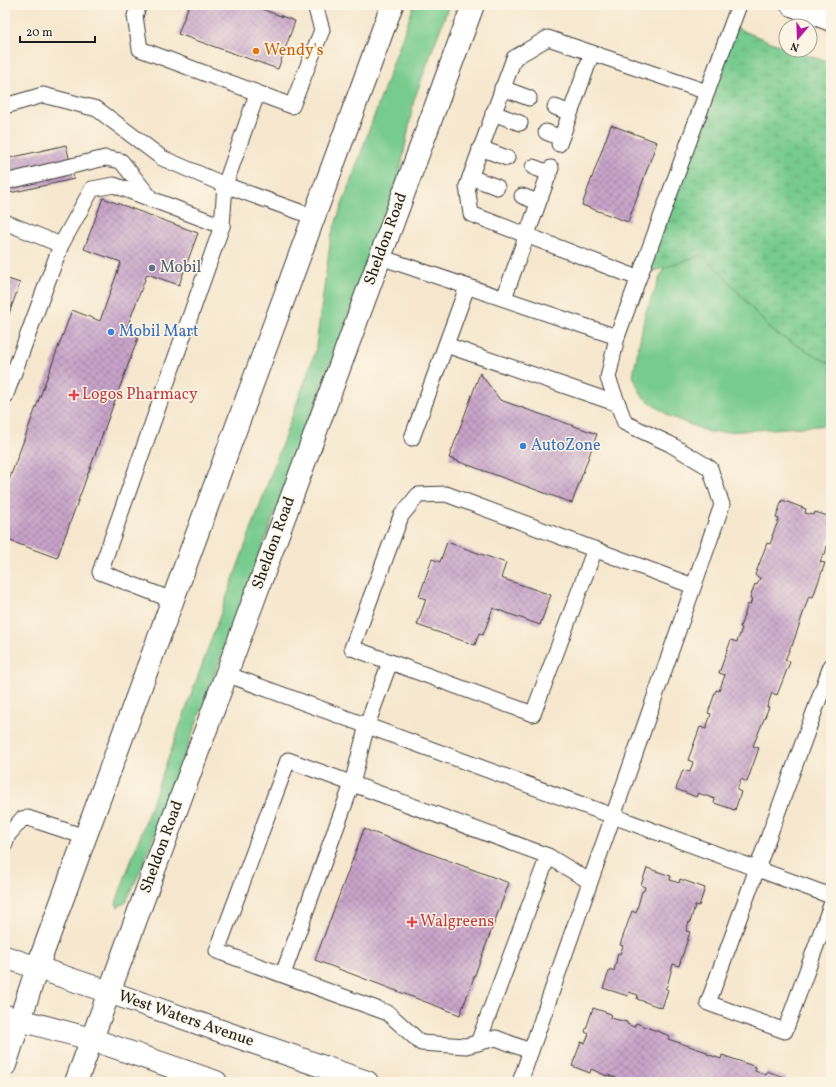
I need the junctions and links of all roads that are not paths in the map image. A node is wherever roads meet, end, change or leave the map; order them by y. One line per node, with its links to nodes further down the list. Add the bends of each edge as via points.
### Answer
1 (139, 5): 11 (lane, via 135,16 140,49)
2 (315, 5): 11 (lane, via 322,30 292,106)
3 (392, 5): 29 (main road)
4 (473, 5): 34 (main road, Sheldon Road)
5 (738, 5): 10 (lane)
6 (792, 5): 7 (main road)
7 (831, 20)
8 (592, 53): 9 (lane, via 548,38 514,58); 10 (lane); 16 (lane)
9 (502, 88): 12 (lane); 15 (lane)
10 (707, 92): 35 (lane)
11 (257, 94): 24 (lane)
12 (529, 98)
13 (5, 106): 24 (lane, via 43,95 97,109 162,158)
14 (555, 107): 16 (lane)
15 (493, 113): 17 (lane); 19 (lane)
16 (570, 113): 18 (lane, via 560,141)
17 (520, 123)
18 (546, 132)
19 (480, 148): 20 (lane); 22 (lane)
20 (507, 158)
21 (533, 167): 28 (lane, via 550,170)
22 (470, 177): 25 (lane); 32 (lane, via 467,186 471,214)
23 (5, 182): 27 (lane, via 105,158 121,162)
24 (224, 185): 29 (lane); 31 (lane)
25 (497, 187)
26 (522, 196): 28 (lane)
27 (153, 200): 31 (lane); 33 (lane, via 114,185 92,189)
28 (538, 202): 32 (lane)
29 (314, 217): 45 (main road)
30 (5, 222): 33 (lane)
31 (222, 226): 45 (lane, via 100,572)
32 (526, 236): 35 (lane); 37 (lane)
33 (62, 245): 40 (lane)
34 (380, 257): 36 (lane); 48 (main road, Sheldon Road)
35 (638, 278): 38 (lane)
36 (467, 287): 37 (lane); 39 (lane)
37 (504, 298): 38 (lane)
38 (617, 337): 41 (lane, via 608,378)
39 (446, 345): 41 (lane); 42 (lane)
40 (5, 397)
41 (618, 404): 44 (lane, via 625,423 670,444 710,468 722,505)
42 (412, 438)
43 (595, 550): 44 (lane); 46 (lane, via 534,714); 46 (lane, via 446,494 418,495 401,516 352,648)
44 (693, 586): 51 (lane)
45 (172, 600): 52 (main road)
46 (390, 662): 49 (lane)
47 (831, 666): 55 (lane)
48 (226, 674): 49 (lane); 62 (main road, Sheldon Road)
49 (367, 725): 50 (lane); 51 (lane)
50 (352, 784): 54 (lane); 61 (lane); 61 (lane, via 288,760 217,951)
51 (612, 815): 55 (lane); 56 (lane)
52 (85, 836): 53 (lane, via 28,818 22,819); 60 (main road)
53 (6, 838)
54 (548, 856): 56 (lane); 65 (lane)
55 (757, 868): 57 (lane); 58 (lane, via 708,1003 785,1031)
56 (589, 881): 66 (lane)
57 (831, 896)
58 (831, 905)
59 (5, 957): 60 (main road, West Waters Avenue)
60 (37, 968): 62 (main road, West Waters Avenue); 63 (main road)
61 (283, 974): 65 (lane, via 388,1013 421,1043 466,1046)
62 (109, 992): 64 (main road, Sheldon Road); 70 (main road, West Waters Avenue)
63 (13, 1018): 64 (main road); 67 (main road)
64 (91, 1039): 68 (main road, Sheldon Road); 69 (main road)
65 (478, 1043): 66 (lane, via 496,1038)
66 (530, 1051): 71 (lane)
67 (5, 1065)
68 (76, 1082)
69 (216, 1082)
70 (367, 1082)
71 (520, 1082)

